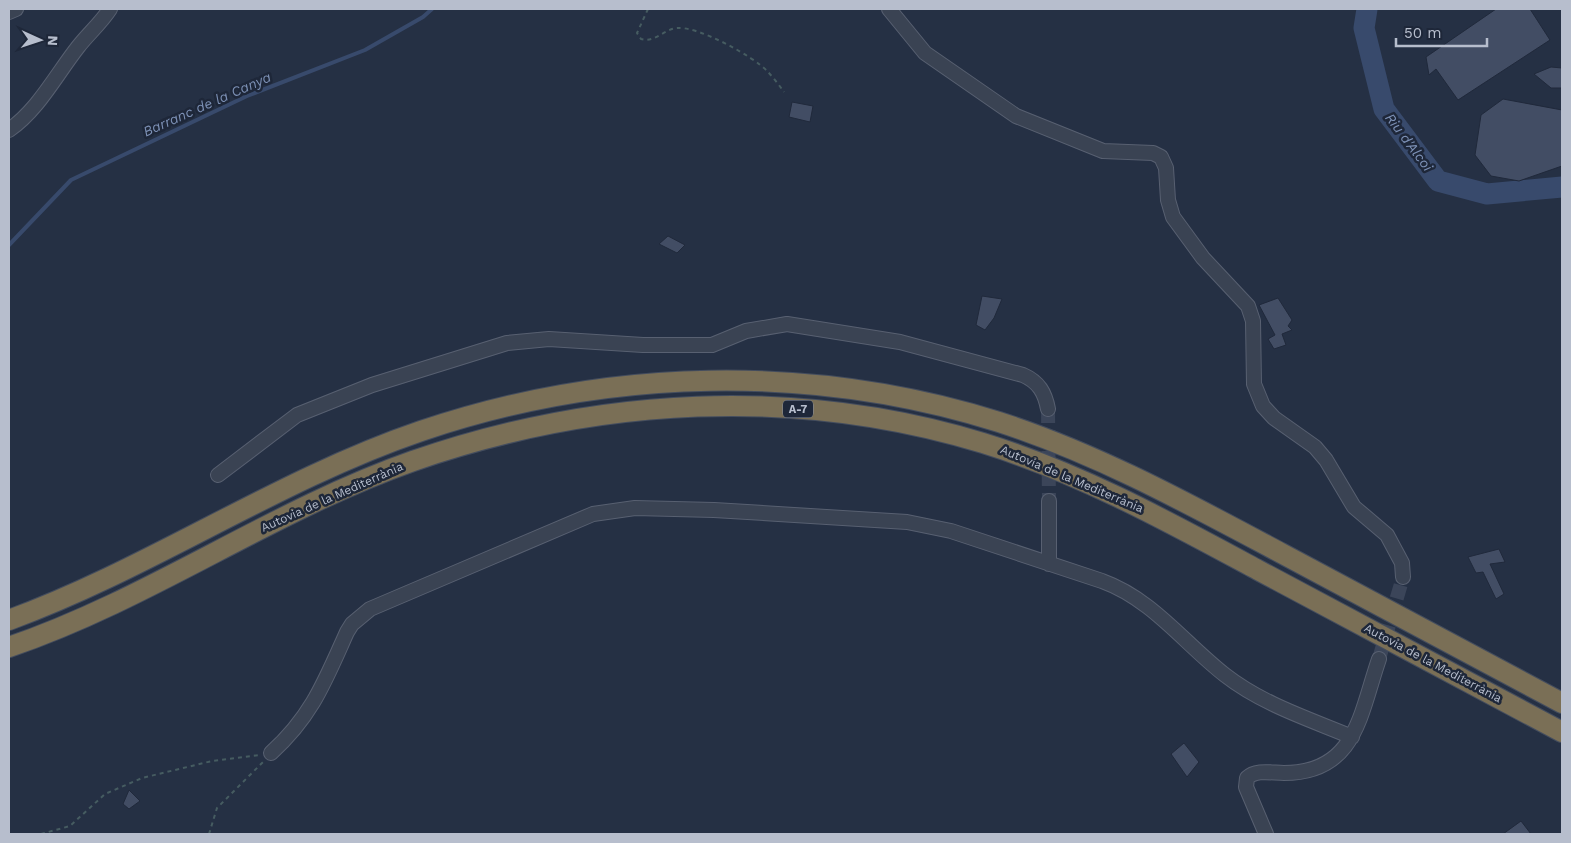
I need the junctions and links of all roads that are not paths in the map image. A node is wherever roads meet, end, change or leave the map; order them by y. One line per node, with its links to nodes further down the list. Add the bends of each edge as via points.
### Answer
1 (16, 9): 4 (street)
2 (110, 9): 5 (street, via 26,116)
3 (890, 9): 10 (street, via 925,53 1016,116 1103,151 1152,152 1161,157 1166,168 1168,200 1173,216 1206,262 1248,306 1253,321 1254,384 1263,406 1274,418 1315,447 1348,500 1387,535 1402,563)
4 (9, 12)
5 (9, 130)
6 (1048, 409): 7 (street, via 1040,386 1023,375 900,342 787,324 746,331 712,345 643,345 548,339 507,343 372,385 306,412)
7 (218, 475)
8 (1049, 502): 9 (street)
9 (1049, 564): 16 (street, via 1125,590 1147,605 1239,685 1286,710); 17 (street, via 952,531 907,522 714,510 628,509 593,514 370,609 352,624 317,699 302,722)
10 (1403, 578)
11 (9, 620): 14 (highway, Autovia de la Mediterrània / A-7, via 116,576 316,475 424,430 514,404 604,388 668,382 774,382 852,389 914,400 989,419 1061,444 1167,492)
12 (9, 647): 15 (highway, Autovia de la Mediterrània / A-7, via 129,597 352,486 409,462 468,443 558,421 642,409 713,405 776,407 837,412 929,429 987,444 1047,466 1159,516)
13 (1379, 658): 16 (street)
14 (1562, 703)
15 (1562, 732)
16 (1352, 737): 18 (street, via 1333,759 1315,769 1294,773 1256,773 1247,778 1246,787)
17 (271, 753)
18 (1266, 834)

